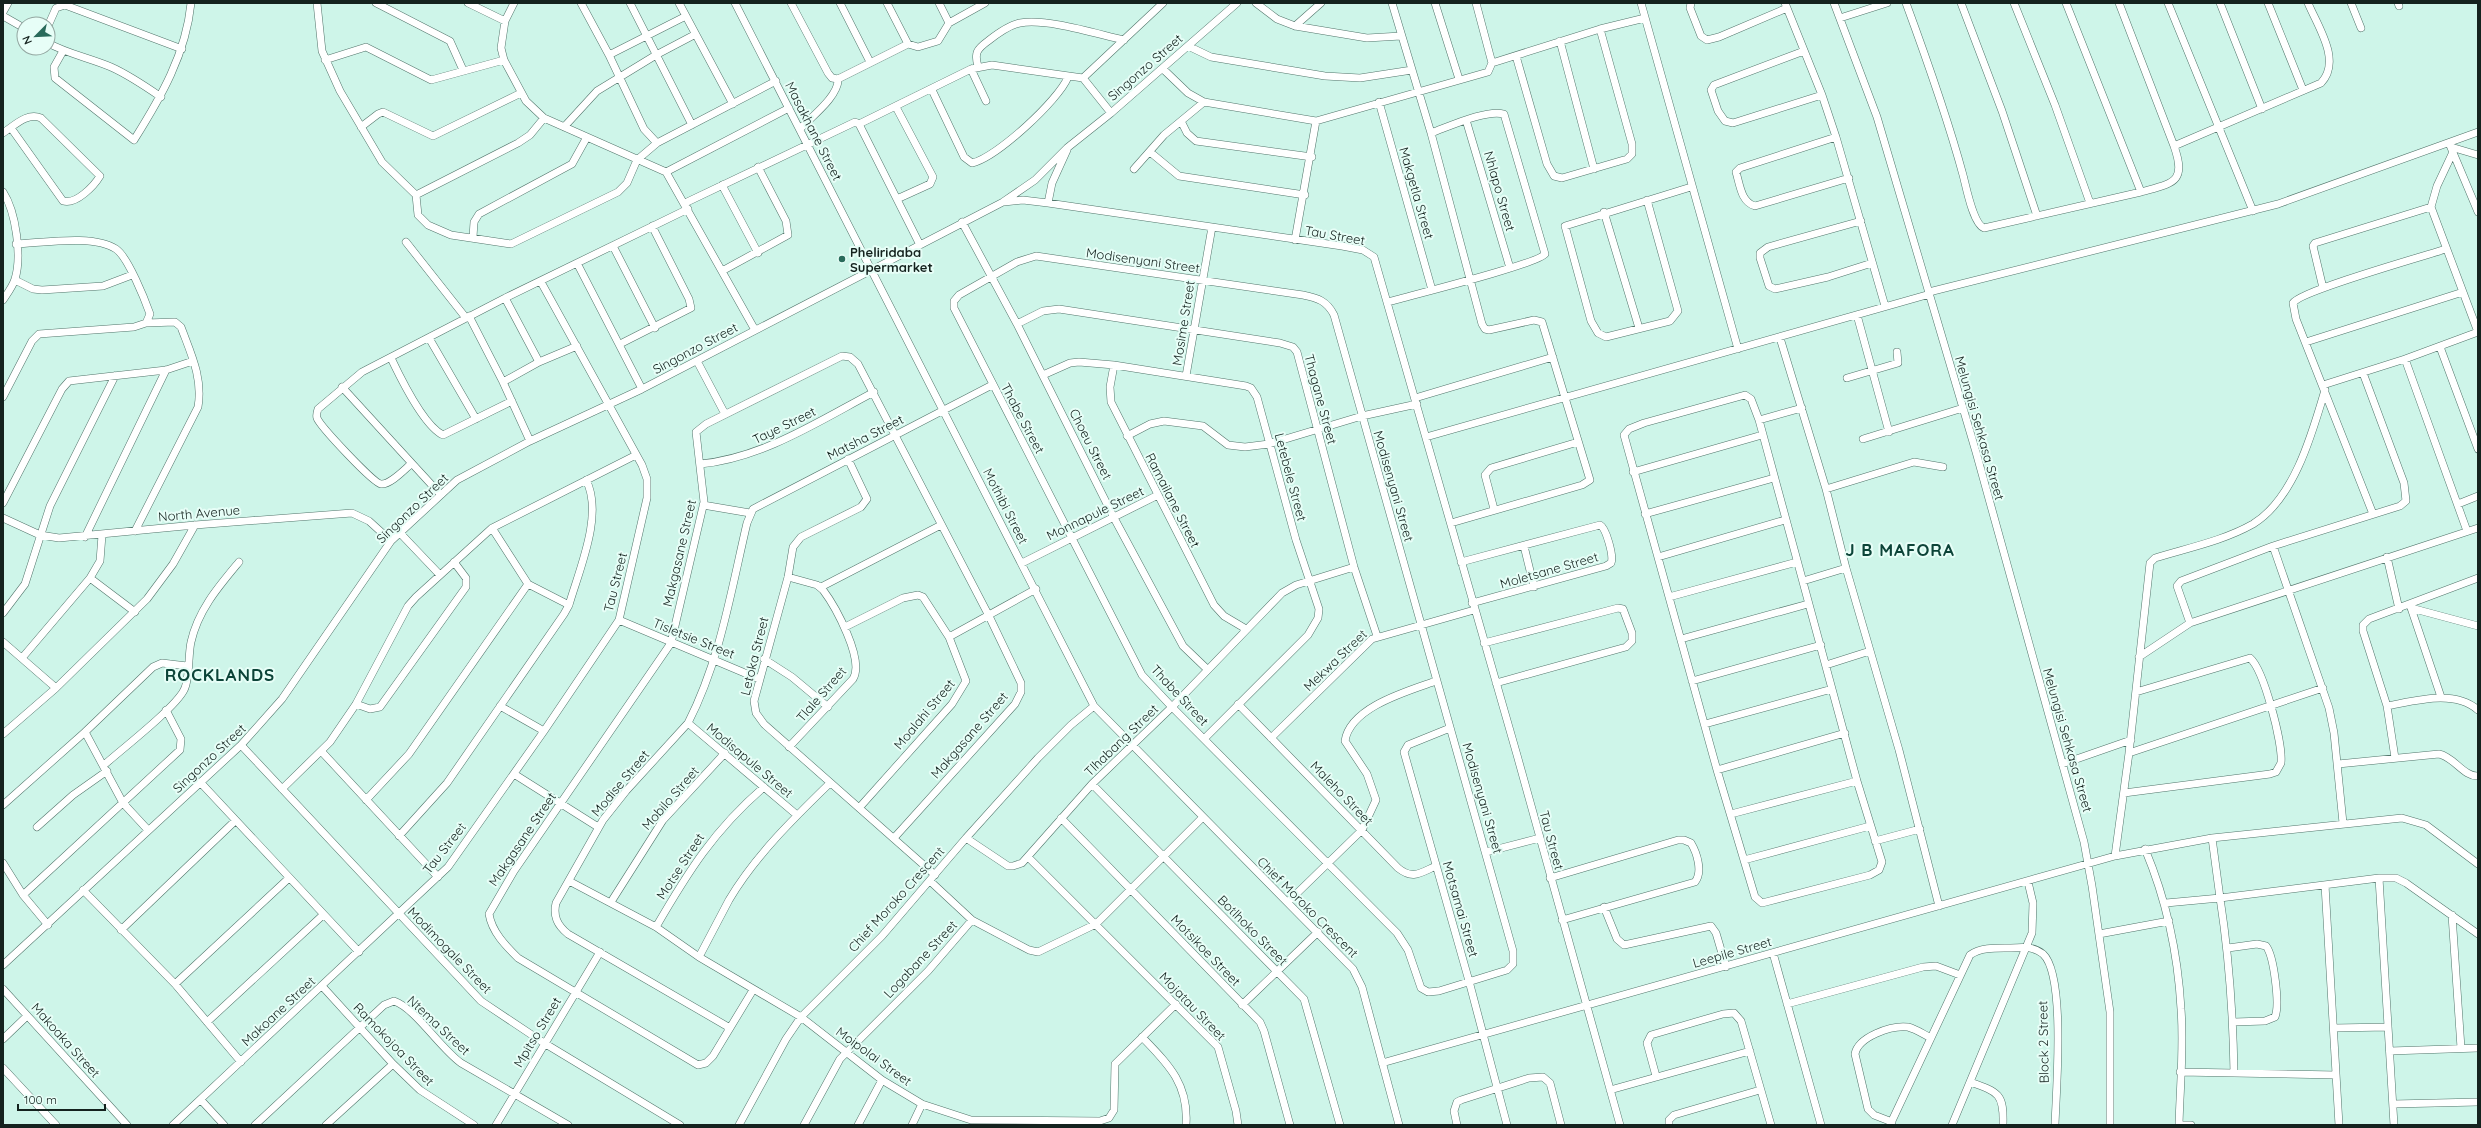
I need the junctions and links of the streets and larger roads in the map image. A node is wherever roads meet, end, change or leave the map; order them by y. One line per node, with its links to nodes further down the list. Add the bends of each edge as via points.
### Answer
1 (8, 3): 38 (street)
2 (191, 3): 58 (street)
3 (317, 3): 64 (street, via 321,46)
4 (376, 3): 70 (street, via 450,41)
5 (468, 3): 44 (street)
6 (514, 3): 44 (street)
7 (581, 3): 61 (street)
8 (630, 3): 51 (street)
9 (679, 3): 41 (street)
10 (736, 3): 77 (street, Masakhane Street)
11 (791, 3): 75 (street, via 828,73 832,78)
12 (840, 3): 66 (street)
13 (888, 3): 55 (street)
14 (939, 3): 46 (street)
15 (985, 3): 46 (street)
16 (1162, 3): 53 (street)
17 (1237, 3): 56 (street, Singonzo Street)
18 (1256, 3): 47 (street, via 1277,19)
19 (1321, 3): 47 (street)
20 (1392, 3): 52 (street)
21 (1435, 3): 76 (street)
22 (1476, 3): 67 (street)
23 (1641, 3): 42 (street)
24 (1691, 3): 37 (street, via 1690,8 1701,36 1707,40)
25 (1834, 3): 43 (street, Melungisi Sehkasa Street)
26 (1887, 3): 43 (street)
27 (1906, 3): 138 (street, via 1947,117 1979,225 1984,228)
28 (1961, 3): 138 (street, via 2002,111)
29 (2014, 3): 132 (street, via 2056,105)
30 (2066, 3): 125 (street)
31 (2119, 3): 110 (street)
32 (2168, 3): 100 (street)
33 (2220, 3): 90 (street)
34 (2268, 3): 80 (street)
35 (2308, 3): 80 (street, via 2327,48 2330,68 2321,83)
36 (2351, 3): 48 (street)
37 (1786, 6): 60 (street)
38 (3, 12)
39 (3, 16): 45 (street)
40 (52, 16): 58 (street, via 56,8 65,5)
41 (686, 16): 50 (street); 51 (street)
42 (1646, 18): 49 (street); 123 (street)
43 (1840, 18): 165 (street, Melungisi Sehkasa Street, via 1877,117)
44 (505, 21): 65 (street, via 501,43)
45 (16, 23)
46 (950, 23): 55 (street, via 943,36 933,44 918,47)
47 (1295, 26): 52 (street, via 1367,38)
48 (2361, 28)
49 (1600, 29): 54 (street); 119 (street, via 1633,152 1627,159)
50 (694, 35): 62 (street); 87 (street)
51 (645, 36): 61 (street); 62 (street)
52 (1401, 36): 71 (street)
53 (1124, 40): 68 (street, via 1046,24 1020,23 1009,27 978,48); 74 (street)
54 (1560, 41): 63 (street); 119 (street)
55 (908, 44): 66 (street)
56 (1188, 46): 69 (street, Singonzo Street); 71 (street, via 1211,57 1325,76 1360,78)
57 (56, 47): 59 (street)
58 (182, 49): 83 (street)
59 (63, 51): 83 (street, via 110,67 131,77); 83 (street, via 54,67 54,78 134,140)
60 (1804, 51): 82 (street); 82 (street, via 1714,85 1711,90 1718,112 1725,121 1733,123)
61 (609, 54): 73 (street)
62 (656, 55): 73 (street); 97 (street)
63 (1516, 56): 67 (street); 119 (street, via 1549,170 1554,176 1562,178)
64 (325, 60): 70 (street, via 366,47 431,80); 98 (street)
65 (504, 60): 70 (street); 81 (street)
66 (870, 62): 75 (street)
67 (1492, 63): 76 (street, via 1485,73)
68 (975, 68): 72 (street, via 992,65); 78 (street); 84 (street)
69 (1163, 68): 85 (street, via 1188,93); 91 (street, Singonzo Street)
70 (463, 70)
71 (1412, 70): 79 (street)
72 (1068, 77): 74 (street); 78 (street, via 1060,91 1005,144 972,163 964,157)
73 (618, 78): 99 (street, via 591,96); 108 (street, via 644,129)
74 (1083, 78): 91 (street)
75 (838, 79): 102 (street, via 833,96)
76 (1458, 79): 79 (street)
77 (776, 81): 87 (street); 89 (street, Masakhane Street)
78 (932, 90): 88 (street)
79 (1418, 90): 86 (street); 104 (street)
80 (2303, 90): 90 (street)
81 (521, 93): 92 (street, via 530,106); 98 (street, via 433,136 383,112)
82 (1822, 94): 107 (street)
83 (161, 97)
84 (986, 101)
85 (1204, 102): 94 (street); 95 (street)
86 (1379, 102): 95 (street); 163 (street, Makgetla Street)
87 (733, 104): 97 (street)
88 (896, 107): 96 (street); 128 (street, via 933,177 930,184)
89 (789, 108): 102 (street, Masakhane Street); 120 (street)
90 (2262, 109): 100 (street)
91 (1111, 113): 112 (street, Singonzo Street)
92 (544, 118): 99 (street); 126 (street, via 530,135 518,143)
93 (1466, 120): 104 (street); 153 (street, Nhlapo Street); 153 (street, via 1496,114 1505,116 1545,252 1540,259)
94 (1181, 121): 113 (street); 115 (street, via 1187,133 1196,141)
95 (1316, 121): 115 (street)
96 (859, 124): 109 (street, via 849,124); 128 (street)
97 (692, 126): 108 (street)
98 (362, 127): 126 (street, via 382,162)
99 (564, 127): 106 (street)
100 (2219, 127): 110 (street); 135 (street)
101 (11, 128): 101 (street, via 63,201 71,201 90,190 96,183 100,176 41,118 27,117); 105 (street)
102 (800, 129): 109 (street, Masakhane Street)
103 (2478, 132): 111 (street)
104 (1431, 133): 160 (street)
105 (3, 134)
106 (587, 137): 116 (street); 143 (street, via 572,164 479,214 474,222)
107 (1836, 137): 121 (street); 121 (street, via 1738,169 1736,172 1742,195 1746,202 1755,206)
108 (657, 143): 116 (street)
109 (807, 143): 117 (street); 154 (street, Masakhane Street)
110 (2174, 146): 125 (street, via 2181,166 2175,179)
111 (2451, 147): 114 (street); 134 (street); 135 (street); 137 (street)
112 (1067, 148): 130 (street, Singonzo Street, via 1035,180); 131 (street, Singonzo Street, via 1052,183)
113 (1150, 152): 118 (street); 127 (street, via 1174,174 1185,178)
114 (2478, 155)
115 (1312, 157): 127 (street)
116 (637, 160): 120 (street); 143 (street, via 622,189 511,244 498,244)
117 (758, 166): 122 (street); 150 (street, via 789,231 784,239)
118 (1134, 169)
119 (1594, 169)
120 (666, 172): 133 (street)
121 (1849, 178): 139 (street)
122 (722, 185): 133 (street); 150 (street)
123 (1691, 187): 129 (street); 185 (street)
124 (3, 192): 146 (street, via 14,216)
125 (2142, 192): 132 (street)
126 (416, 195): 143 (street, via 418,215 428,225 458,236)
127 (1305, 195): 144 (street)
128 (897, 199): 147 (street)
129 (1647, 200): 136 (street); 175 (street, via 1678,311 1670,321)
130 (1003, 202): 131 (street, Singonzo Street, via 1023,200); 140 (street, Singonzo Street)
131 (1048, 203): 142 (street, Tau Street)
132 (2090, 203): 138 (street)
133 (686, 206): 141 (street); 155 (street)
134 (2431, 207): 149 (street); 162 (street, via 2315,244 2313,249)
135 (2253, 211): 165 (street)
136 (1604, 212): 175 (street); 175 (street, via 1568,224 1564,228 1589,315 1595,330 1606,337)
137 (2478, 212)
138 (2037, 216)
139 (1861, 221): 152 (street); 152 (street, via 1768,247 1760,253 1760,258 1769,286 1775,289 1828,277)
140 (962, 222): 147 (street, Singonzo Street); 157 (street, Choeu Street)
141 (652, 226): 148 (street); 174 (street, via 691,305 690,310)
142 (1212, 227): 144 (street, Tau Street); 159 (street, Mosime Street)
143 (474, 237)
144 (1296, 240): 168 (street, Tau Street, via 1363,250 1372,254)
145 (406, 242): 171 (street)
146 (16, 244): 156 (street, via 100,243 120,253); 158 (street)
147 (920, 245): 154 (street, Singonzo Street)
148 (613, 246): 151 (street); 174 (street)
149 (2446, 249): 162 (street); 164 (street)
150 (758, 252): 155 (street)
151 (577, 263): 161 (street); 182 (street)
152 (1872, 263): 169 (street)
153 (1510, 268): 160 (street)
154 (871, 269): 177 (street, Singonzo Street); 214 (street, Mothibi Street)
155 (722, 271): 177 (street)
156 (132, 275): 158 (street, via 103,286 42,290 33,289); 172 (street, via 150,314)
157 (992, 278): 159 (street, Modisenyani Street, via 1017,262 1036,256); 173 (street, Choeu Street); 202 (street, Thabe Street, via 959,295 954,301 954,308)
158 (15, 280): 167 (street)
159 (1202, 280): 176 (street, Mosime Street); 216 (street, Modisenyani Street, via 1309,297 1324,302 1334,315)
160 (1472, 280): 163 (street); 188 (street, via 1485,329 1539,320 1544,324)
161 (541, 282): 166 (street); 183 (street, Tau Street)
162 (2324, 288): 181 (street, via 2296,299 2293,303 2296,319)
163 (1432, 290): 168 (street)
164 (2463, 292): 178 (street); 181 (street)
165 (1929, 293): 169 (street); 213 (street, Melungisi Sehkasa Street)
166 (505, 298): 171 (street); 192 (street)
167 (3, 300)
168 (1388, 302): 210 (street, Tau Street)
169 (1885, 306): 170 (street)
170 (1857, 315): 180 (street); 195 (street)
171 (468, 317): 179 (street); 201 (street)
172 (146, 323): 190 (street, via 179,324); 207 (street, via 134,327 39,334 32,341)
173 (1017, 324): 176 (street, Thagane Street, via 1053,308); 198 (street, Choeu Street)
174 (655, 328): 182 (street)
175 (1639, 328)
176 (1194, 329): 199 (street, Mosime Street); 219 (street, Thagane Street, via 1293,347)
177 (755, 330): 191 (street, Singonzo Street)
178 (2478, 332): 184 (street)
179 (429, 338): 187 (street); 217 (street)
180 (1780, 338): 185 (street); 212 (street)
181 (2306, 342): 204 (street)
182 (620, 344): 205 (street)
183 (577, 346): 192 (street); 211 (street, Tau Street)
184 (2440, 347): 189 (street); 229 (street)
185 (1738, 350): 208 (street)
186 (1897, 352): 195 (street, via 1898,363)
187 (391, 358): 203 (street, via 362,372); 217 (street, via 408,392 441,434 447,435)
188 (1553, 358): 208 (street); 210 (street)
189 (2405, 359): 196 (street); 243 (street)
190 (193, 361): 194 (street); 257 (street, via 200,384 198,407)
191 (697, 361): 205 (street, Singonzo Street); 215 (street)
192 (539, 362): 201 (street)
193 (1114, 365): 198 (street, Letebele Street, via 1074,363); 199 (street, Letebele Street); 223 (street, Ramailane Street, via 1109,395)
194 (166, 370): 197 (street); 262 (street)
195 (1872, 371): 200 (street); 220 (street)
196 (2363, 372): 204 (street); 248 (street, via 2407,495 2404,504)
197 (115, 376): 242 (street, via 74,379 66,383); 260 (street, via 50,506)
198 (1043, 376): 249 (street, Choeu Street)
199 (1186, 376): 228 (street, Letebele Street, via 1251,388 1260,404)
200 (1847, 378)
201 (503, 382): 209 (street)
202 (992, 385): 214 (street, Matsha Street); 263 (street, Thabe Street)
203 (342, 387): 232 (street); 232 (street, via 318,409 317,418 360,467 372,479 383,484)
204 (2324, 388): 248 (street); 310 (street, via 2312,434 2295,472 2274,506 2252,524 2240,530 2152,561)
205 (642, 389): 211 (street, Singonzo Street)
206 (874, 392): 215 (street, Makgasane Street, via 858,364 850,357 842,356); 221 (street, Makgasane Street); 233 (street, Taye Street, via 762,450 732,460)
207 (3, 397)
208 (1564, 398): 224 (street); 227 (street)
209 (512, 401): 217 (street); 226 (street)
210 (1416, 401): 216 (street); 224 (street, Tau Street)
211 (609, 404): 226 (street, Singonzo Street); 230 (street, Tau Street)
212 (1802, 408): 218 (street); 238 (street)
213 (1963, 408): 220 (street); 354 (street, Melungisi Sehkasa Street)
214 (944, 410): 221 (street, Matsha Street); 271 (street, Mothibi Street)
215 (725, 414): 233 (street, Makgasane Street, via 696,432)
216 (1362, 416): 219 (street); 298 (street, Modisenyani Street)
217 (476, 419)
218 (1759, 420): 222 (street); 235 (street, via 1753,404 1745,395 1629,429 1624,435)
219 (1317, 430): 228 (street); 274 (street, Thagane Street)
220 (1889, 432): 225 (street)
221 (895, 435): 231 (street, Matsha Street); 254 (street, Makgasane Street)
222 (1762, 435): 235 (street); 236 (street)
223 (1127, 436): 228 (street, via 1150,424 1164,421 1207,427 1237,448); 240 (street, Ramailane Street)
224 (1426, 437): 252 (street, Tau Street)
225 (1864, 439)
226 (530, 442): 239 (street, Singonzo Street, via 457,480)
227 (1578, 442): 245 (street, via 1488,470 1486,477); 245 (street, via 1589,476 1588,483)
228 (1269, 444): 280 (street, Letebele Street)
229 (2478, 449)
230 (636, 455): 237 (street); 296 (street, Tau Street, via 647,479 648,498)
231 (848, 459): 246 (street, Matsha Street, via 763,503); 277 (street, Letoka Street, via 866,492 866,502 797,540 793,547)
232 (411, 464): 239 (street)
233 (700, 464): 244 (street, Makgasane Street)
234 (1943, 467): 238 (street, via 1914,462)
235 (1633, 472): 247 (street)
236 (1774, 478): 247 (street); 251 (street)
237 (586, 480): 255 (street); 289 (street, via 592,491 593,518)
238 (1826, 489): 275 (street)
239 (440, 494): 259 (street, Singonzo Street)
240 (1158, 495): 249 (street, Monnapule Street); 301 (street, Ramailane Street, via 1214,604 1224,616)
241 (2478, 496): 243 (street)
242 (3, 503)
243 (2458, 504): 258 (street)
244 (703, 505): 246 (street); 306 (street, Makgasane Street)
245 (1494, 509): 252 (street)
246 (750, 513): 313 (street, Modise Street)
247 (1645, 514): 267 (street)
248 (2373, 514): 266 (street)
249 (1114, 516): 263 (street, Monnapule Street); 316 (street, Choeu Street, via 1183,646)
250 (3, 518): 260 (street, North Avenue)
251 (1785, 520): 267 (street); 273 (street)
252 (1451, 523): 272 (street, Tau Street)
253 (195, 525): 257 (street, North Avenue); 264 (street, North Avenue, via 352,513 369,521); 293 (street, via 165,576)
254 (941, 525): 283 (street); 295 (street, Makgasane Street)
255 (492, 528): 270 (street); 282 (street)
256 (2478, 528): 258 (street)
257 (135, 531): 261 (street, North Avenue)
258 (2467, 531): 268 (street)
259 (400, 533): 264 (street, Singonzo Street); 276 (street)
260 (40, 535): 262 (street, North Avenue, via 59,538); 294 (street, via 25,584)
261 (102, 535): 262 (street, North Avenue); 278 (street, via 100,561)
262 (86, 537)
263 (1071, 538): 271 (street, Monnapule Street); 334 (street, Thabe Street, via 1142,675)
264 (391, 541): 347 (street, Singonzo Street, via 282,699)
265 (1524, 546): 272 (street); 284 (street); 284 (street, Moletsane Street, via 1600,525 1613,560 1609,565)
266 (2273, 546): 286 (street); 297 (street, via 2178,583 2178,592)
267 (1658, 557): 287 (street)
268 (2387, 557): 286 (street); 292 (street)
269 (239, 562): 315 (street, via 200,615 191,642)
270 (454, 562): 276 (street); 327 (street, via 466,578 466,587 380,707 370,709)
271 (1022, 562): 285 (street, Mothibi Street)
272 (1461, 562): 290 (street, Tau Street)
273 (1797, 562): 281 (street); 287 (street)
274 (1354, 566): 280 (street, Tlhabang Street); 302 (street, Thagane Street)
275 (1846, 568): 281 (street); 309 (street)
276 (440, 576): 327 (street, via 408,606)
277 (788, 577): 283 (street); 312 (street, Letoka Street)
278 (90, 578): 293 (street); 311 (street)
279 (2478, 578): 291 (street, via 2428,596)
280 (1309, 581): 301 (street, Tlhabang Street, via 1286,590); 328 (street, Letebele Street, via 1319,609 1314,628)
281 (1803, 581): 288 (street)
282 (528, 584): 289 (street); 367 (street, via 409,754)
283 (821, 587): 300 (street, Tlale Street)
284 (1534, 587): 290 (street, Moletsane Street)
285 (1036, 589): 295 (street); 332 (street, Mothibi Street)
286 (2288, 589): 297 (street); 322 (street)
287 (1669, 597): 304 (street)
288 (1808, 604): 304 (street); 308 (street)
289 (569, 605): 330 (street)
290 (1473, 606): 298 (street, Mekwa Street); 307 (street, Tau Street)
291 (2411, 607): 292 (street); 299 (street); 325 (street)
292 (2400, 609): 333 (street, via 2368,619 2363,628)
293 (134, 612): 321 (street)
294 (3, 614)
295 (989, 616): 303 (street); 385 (street, Makgasane Street, via 1019,677 1019,697)
296 (619, 620): 306 (street, Tisletsie Street); 340 (street, Tau Street)
297 (2190, 623): 310 (street)
298 (1420, 624): 302 (street, Mekwa Street); 318 (street, Modisenyani Street)
299 (2478, 626)
300 (845, 627): 303 (street, Moalahi Street, via 915,594 923,597); 331 (street, Tlale Street, via 857,672 854,679)
301 (1246, 629): 316 (street, Tlhabang Street)
302 (1377, 636): 345 (street, Mekwa Street)
303 (949, 637): 371 (street, Moalahi Street, via 964,672 964,687)
304 (1681, 639): 319 (street)
305 (3, 642): 311 (street)
306 (671, 643): 313 (street, Tisletsie Street); 369 (street, Makgasane Street)
307 (1484, 643): 320 (street, Tau Street); 320 (street, via 1618,608 1623,609 1632,633 1632,641 1626,647)
308 (1821, 645): 314 (street); 319 (street)
309 (1870, 650): 314 (street); 381 (street)
310 (2139, 657): 324 (street)
311 (22, 658): 321 (street)
312 (764, 659): 317 (street, Letoka Street); 331 (street, via 792,677)
313 (715, 660): 317 (street, Tisletsie Street); 337 (street, Modise Street)
314 (1826, 665): 323 (street)
315 (187, 666): 336 (street, via 184,690); 341 (street, via 162,663 153,667)
316 (1207, 669): 334 (street, Tlhabang Street)
317 (759, 679): 349 (street, Letoka Street, via 754,701 756,713)
318 (1436, 681): 339 (street, Modisenyani Street); 383 (street, via 1380,703 1358,720 1346,734 1345,741 1367,774 1376,797)
319 (1692, 681): 338 (street)
320 (1496, 683): 387 (street, Tau Street)
321 (56, 688): 343 (street)
322 (2323, 688): 329 (street); 355 (street, via 2334,733)
323 (1832, 689): 338 (street); 342 (street)
324 (2136, 692): 329 (street, via 2250,658 2257,667); 346 (street)
325 (2440, 697): 333 (street); 335 (street)
326 (2478, 700): 335 (street)
327 (356, 704): 350 (street)
328 (1238, 704): 344 (street, Letebele Street); 345 (street, Maleho Street)
329 (2270, 705): 352 (street); 366 (street, via 2282,758 2280,768 2276,772)
330 (500, 706): 340 (street); 384 (street, via 447,783)
331 (828, 706): 349 (street, Tlale Street)
332 (1094, 706): 348 (street, Mothibi Street); 386 (street, Chief Moroko Crescent, via 1038,758)
333 (2387, 706): 353 (street)
334 (1172, 707): 344 (street, Thabe Street); 348 (street, Tlhabang Street)
335 (2476, 708)
336 (166, 710): 356 (street); 368 (street, via 181,739 180,750)
337 (688, 723): 351 (street, Modisapule Street); 380 (street, Modise Street, via 626,791)
338 (1705, 724): 357 (street)
339 (1450, 728): 391 (street, Modisenyani Street); 400 (street, Motsamai Street, via 1408,745 1404,750)
340 (544, 731): 358 (street, Tau Street)
341 (85, 732): 356 (street); 370 (street)
342 (1845, 733): 357 (street); 360 (street)
343 (3, 734)
344 (1204, 738): 397 (street, Thabe Street)
345 (1271, 738): 383 (street, Maleho Street)
346 (2131, 740): 352 (street); 354 (street)
347 (241, 745): 361 (street, Singonzo Street); 365 (street, Modimogale Street)
348 (1132, 745): 363 (street, Tlhabang Street); 374 (street, Chief Moroko Crescent)
349 (789, 747): 362 (street, Letoka Street)
350 (322, 752): 365 (street); 367 (street)
351 (725, 753): 364 (street, Modisapule Street); 413 (street, Mobilo Street, via 663,820)
352 (2129, 753): 366 (street)
353 (2395, 758): 355 (street); 359 (street, via 2443,755 2470,774)
354 (2062, 764): 399 (street, Melungisi Sehkasa Street)
355 (2338, 764): 377 (street)
356 (105, 768): 368 (street); 379 (street)
357 (1717, 770): 372 (street)
358 (514, 774): 369 (street); 402 (street, Tau Street)
359 (2478, 776)
360 (1857, 781): 372 (street); 378 (street)
361 (200, 782): 376 (street); 382 (street, Singonzo Street)
362 (830, 782): 371 (street, Letoka Street); 373 (street)
363 (1092, 784): 375 (street, Tlhabang Street); 394 (street, Botlhoko Street)
364 (764, 787): 373 (street, Modisapule Street); 426 (street, Motse Street, via 728,821 700,854)
365 (282, 789): 419 (street, Modimogale Street)
366 (2124, 793): 392 (street)
367 (366, 800): 384 (street)
368 (123, 803): 382 (street); 411 (street)
369 (560, 804): 380 (street); 446 (street, Makgasane Street, via 510,877 489,914 492,926 499,937 518,958)
370 (3, 805)
371 (859, 808): 385 (street, Letoka Street)
372 (1730, 814): 395 (street)
373 (797, 815): 436 (street, via 730,899)
374 (1203, 817): 394 (street); 414 (street, Chief Moroko Crescent)
375 (1060, 818): 393 (street, Tlhabang Street); 409 (street, Motsikoe Street)
376 (236, 821): 401 (street); 427 (street)
377 (2343, 824): 388 (street, Leepile Street); 398 (street, Leepile Street, via 2395,818 2411,820 2426,825)
378 (1870, 826): 389 (street); 395 (street)
379 (37, 827)
380 (598, 827): 406 (street, Modise Street)
381 (1920, 829): 389 (street); 416 (street)
382 (148, 830): 410 (street, Singonzo Street)
383 (1362, 830): 397 (street); 400 (street, Maleho Street, via 1408,876)
384 (399, 836): 402 (street)
385 (894, 838): 403 (street, Letoka Street)
386 (966, 838): 393 (street, Tlhabang Street, via 1008,866 1017,866); 403 (street, Chief Moroko Crescent)
387 (1540, 838): 391 (street); 404 (street, Tau Street)
388 (2212, 838): 390 (street, Leepile Street); 412 (street)
389 (1875, 841): 395 (street, via 1882,862 1879,870 1762,903 1756,899)
390 (2146, 849): 392 (street, Leepile Street); 415 (street, via 2157,885)
391 (1486, 852): 441 (street, Modisenyani Street, via 1513,951 1513,964 1506,970)
392 (2115, 856): 399 (street, Leepile Street)
393 (1028, 857): 424 (street, Mojatau Street)
394 (1162, 857): 409 (street); 439 (street, Botlhoko Street)
395 (1744, 860)
396 (3, 863): 411 (street)
397 (1326, 863): 414 (street); 441 (street, Thabe Street, via 1397,933 1408,950 1421,988 1432,992)
398 (2478, 864)
399 (2088, 865): 407 (street, Leepile Street); 429 (street, Melungisi Sehkasa Street)
400 (1436, 866): 441 (street, Motsamai Street)
401 (289, 878): 418 (street); 442 (street)
402 (438, 878): 419 (street, Tau Street)
403 (933, 878): 421 (street, Letoka Street); 452 (street, Chief Moroko Crescent, via 882,936)
404 (1550, 878): 417 (street, via 1678,840 1691,843 1699,871 1695,882); 422 (street, Tau Street)
405 (2379, 878): 408 (street); 420 (street, via 2399,880); 455 (street)
406 (569, 881): 413 (street, Moipolai Street); 434 (street, Modise Street, via 556,903 554,910 557,921 568,934)
407 (2028, 882): 416 (street, Leepile Street); 431 (street, via 2034,912)
408 (2325, 885): 412 (street); 458 (street)
409 (1129, 889): 424 (street); 448 (street, Motsikoe Street)
410 (83, 890): 425 (street, Singonzo Street); 427 (street)
411 (23, 895): 425 (street)
412 (2220, 898): 415 (street); 432 (street)
413 (611, 902): 426 (street, Moipolai Street)
414 (1288, 902): 428 (street, Chief Moroko Crescent)
415 (2166, 903): 423 (street)
416 (1939, 906): 435 (street, Leepile Street)
417 (1604, 907): 422 (street); 438 (street, via 1617,939 1624,945 1711,926 1716,933)
418 (322, 914): 433 (street); 453 (street)
419 (399, 915): 433 (street, Makoane Street); 463 (street, Modimogale Street, via 482,1001)
420 (2452, 915): 430 (street); 464 (street)
421 (972, 920): 424 (street, Logabane Street, via 1037,952); 468 (street, Logabane Street, via 928,971)
422 (1562, 920): 450 (street, Tau Street)
423 (2169, 921): 429 (street); 473 (street, via 2181,1007)
424 (1096, 924): 447 (street, Mojatau Street)
425 (48, 925): 437 (street, Singonzo Street)
426 (656, 927): 436 (street, Moipolai Street)
427 (121, 930): 442 (street)
428 (1318, 932): 439 (street); 470 (street, Chief Moroko Crescent, via 1348,964 1359,980)
429 (2099, 934): 518 (street, Melungisi Sehkasa Street, via 2111,1020)
430 (2478, 934)
431 (2028, 947): 440 (street, via 1974,952); 478 (street); 517 (street, Block 2 Street, via 2042,954 2047,960 2053,983 2058,1029)
432 (2228, 948): 454 (street); 454 (street, via 2257,944 2266,946 2272,960 2275,982 2275,1017 2265,1021)
433 (359, 952): 443 (street, Makoane Street)
434 (600, 952): 446 (street, Mpitso Street); 457 (street, Modise Street)
435 (1773, 953): 438 (street, Leepile Street); 449 (street)
436 (699, 957): 445 (street, Moipolai Street)
437 (3, 965)
438 (1726, 967): 450 (street, Leepile Street)
439 (1278, 972): 448 (street); 506 (street, Botlhoko Street, via 1307,1002)
440 (1960, 975): 449 (street, via 1936,966 1922,967); 461 (street)
441 (1470, 981): 459 (street, Motsamai Street)
442 (175, 984): 453 (street)
443 (322, 986): 456 (street, Ramokojoa Street); 469 (street, Makoane Street)
444 (3, 989): 451 (street, Makoaka Street)
445 (754, 990): 452 (street, Moipolai Street); 457 (street, Makgasane Street)
446 (574, 993): 457 (street, Makgasane Street, via 698,1065 710,1060); 463 (street, Mpitso Street)
447 (1176, 1004): 460 (street, Moipolai Street); 504 (street, Mojatau Street, via 1220,1050)
448 (1242, 1004): 505 (street, Motsikoe Street, via 1263,1028)
449 (1787, 1004): 514 (street)
450 (1586, 1006): 459 (street, Leepile Street); 480 (street, Tau Street)
451 (27, 1016): 462 (street); 490 (street, Makoaka Street)
452 (801, 1017): 468 (street, Moipolai Street); 499 (street, Chief Moroko Crescent, via 786,1039)
453 (207, 1022): 469 (street)
454 (2234, 1022): 474 (street)
455 (2388, 1027): 458 (street); 467 (street)
456 (360, 1028): 471 (street, Ramokojoa Street); 482 (street, Ntema Street, via 389,1002 400,1003 451,1056); 493 (street, Ntema Street)
457 (730, 1028)
458 (2334, 1028): 475 (street)
459 (1482, 1035): 470 (street, Leepile Street); 479 (street, Motsamai Street)
460 (1142, 1037): 487 (street, Moipolai Street, via 1115,1064 1114,1110 1109,1118 1100,1121); 503 (street, via 1177,1077 1186,1106)
461 (1931, 1038): 488 (street); 488 (street, via 1914,1029 1903,1027 1866,1039 1856,1049 1868,1109)
462 (3, 1039)
463 (544, 1043): 482 (street, Mpitso Street); 498 (street, Modimogale Street)
464 (2461, 1048): 465 (street); 467 (street)
465 (2478, 1048)
466 (1750, 1051): 476 (street); 476 (street, via 1738,1015 1730,1012 1651,1035 1647,1043); 481 (street)
467 (2390, 1051): 486 (street)
468 (848, 1053): 477 (street, Moipolai Street); 500 (street, Logabane Street, via 835,1067)
469 (241, 1062): 483 (street, Makoane Street)
470 (1382, 1062): 507 (street, Chief Moroko Crescent)
471 (393, 1064): 494 (street); 495 (street, Ramokojoa Street, via 430,1099)
472 (3, 1068): 489 (street)
473 (2180, 1072): 474 (street); 519 (street)
474 (2234, 1073): 475 (street)
475 (2336, 1075): 521 (street)
476 (1656, 1076): 480 (street)
477 (882, 1080): 485 (street, Moipolai Street); 501 (street)
478 (1970, 1082): 515 (street); 516 (street, via 1991,1089 2000,1096 2004,1110)
479 (1497, 1089): 508 (street, via 1457,1102 1454,1111); 509 (street, Motsamai Street); 510 (street, via 1529,1078 1547,1079)
480 (1610, 1090): 511 (street, Tau Street)
481 (1760, 1090): 512 (street, via 1674,1115 1669,1120); 513 (street)
482 (514, 1094): 496 (street, Mpitso Street); 497 (street, Ntema Street)
483 (201, 1100): 491 (street, Makoane Street); 492 (street)
484 (2478, 1102): 486 (street)
485 (922, 1104): 487 (street, Moipolai Street); 502 (street)
486 (2393, 1104): 522 (street)
487 (971, 1123)
488 (1891, 1124)
489 (56, 1125)
490 (127, 1125)
491 (173, 1125)
492 (224, 1125)
493 (255, 1125)
494 (326, 1125)
495 (474, 1125)
496 (496, 1125)
497 (568, 1125)
498 (680, 1125)
499 (739, 1125)
500 (804, 1125)
501 (858, 1125)
502 (912, 1125)
503 (1186, 1125)
504 (1238, 1125)
505 (1290, 1125)
506 (1340, 1125)
507 (1399, 1125)
508 (1456, 1125)
509 (1507, 1125)
510 (1561, 1125)
511 (1620, 1125)
512 (1669, 1125)
513 (1771, 1125)
514 (1820, 1125)
515 (1952, 1125)
516 (2003, 1125)
517 (2055, 1125)
518 (2110, 1125)
519 (2179, 1125): 520 (street)
520 (2191, 1125)
521 (2339, 1125)
522 (2394, 1125)

